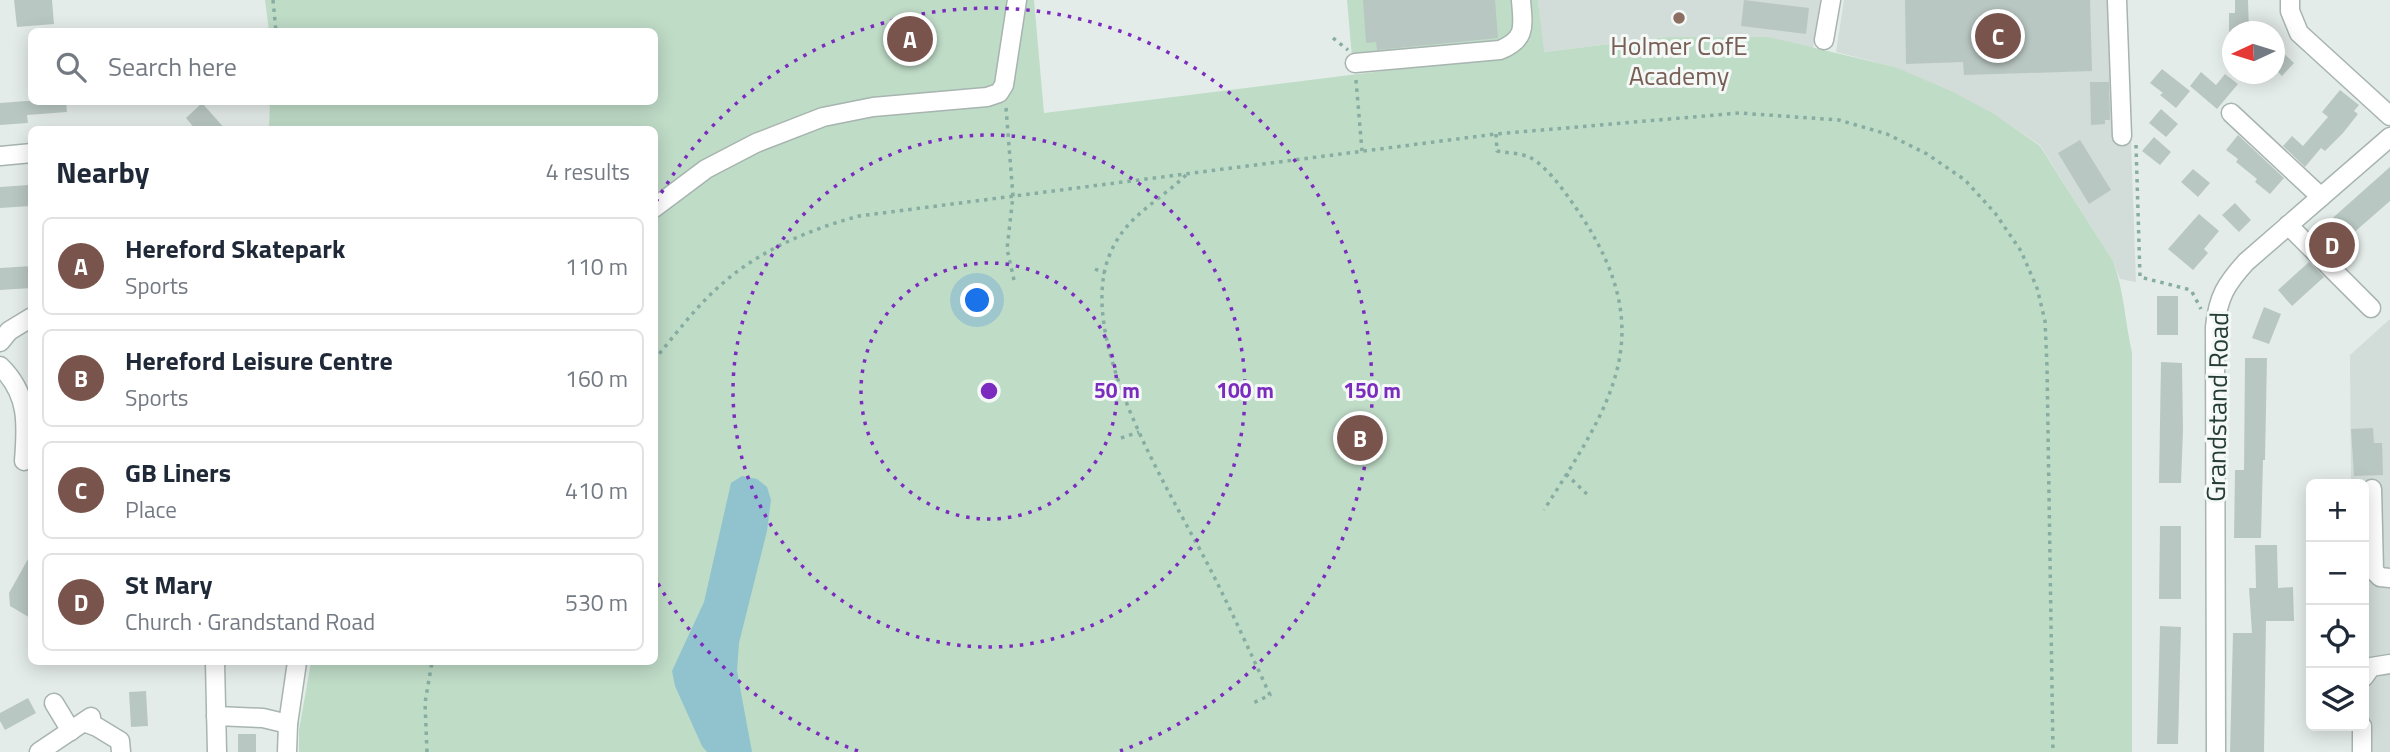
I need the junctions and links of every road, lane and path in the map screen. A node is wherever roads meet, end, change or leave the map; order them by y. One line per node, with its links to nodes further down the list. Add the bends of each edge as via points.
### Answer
1 (273, 0): 7 (path)
2 (1017, 0): 11 (street)
3 (1521, 0): 10 (street, via 1521,36 1500,50)
4 (1831, 0): 9 (street)
5 (2117, 0): 15 (street)
6 (2290, 0): 13 (street, via 2299,33)
7 (276, 28)
8 (1333, 38): 10 (path, via 1348,50)
9 (1824, 40)
10 (1354, 63): 17 (path)
11 (1004, 85): 21 (path); 23 (street, via 999,93 986,97 873,107 822,117 755,143 706,169)
12 (2231, 113): 22 (street)
13 (2390, 116)
14 (1496, 134): 17 (path); 37 (path, via 1497,151 1530,158 1561,186 1608,262 1620,298 1618,370 1606,406); 59 (path, via 1739,113 1839,120 1887,134 1927,154 1965,180 1995,212 2021,251 2045,321)
15 (2129, 137): 30 (path, via 2140,277 2191,290)
16 (2390, 137): 22 (street, Grandstand Road)
17 (1362, 151): 20 (path)
18 (28, 153): 19 (street)
19 (0, 156)
20 (1187, 174): 21 (path); 26 (path, via 1127,223)
21 (1013, 196): 27 (path, via 1007,249); 32 (path, via 859,215 784,243 724,282)
22 (2321, 197): 24 (street, Grandstand Road)
23 (658, 205)
24 (2288, 225): 28 (street); 30 (street, Grandstand Road, via 2231,279 2221,295)
25 (1095, 269): 26 (path)
26 (1105, 273): 34 (path, via 1105,325 1117,375)
27 (1014, 281)
28 (2371, 308)
29 (28, 319): 31 (street)
30 (2215, 327): 60 (street, Grandstand Road)
31 (0, 342)
32 (658, 355)
33 (0, 366): 36 (street, via 21,397 27,423)
34 (1139, 432): 35 (path); 49 (path, via 1270,695)
35 (1121, 438)
36 (23, 461)
37 (1566, 474): 39 (path); 40 (path)
38 (2372, 489): 41 (street)
39 (1590, 496)
40 (1544, 510)
41 (2382, 533): 42 (street, via 2374,571)
42 (2390, 578)
43 (2390, 664): 47 (street)
44 (215, 665): 50 (street)
45 (298, 665): 52 (street)
46 (431, 665): 58 (path, via 425,703)
47 (2369, 670)
48 (54, 704): 51 (street)
49 (1251, 704)
50 (216, 716): 52 (street); 56 (street)
51 (82, 724): 54 (street); 55 (street, via 120,741)
52 (288, 724): 57 (street)
53 (2362, 731): 61 (street)
54 (39, 752)
55 (121, 752)
56 (217, 752)
57 (287, 752)
58 (427, 752)
59 (2053, 752)
60 (2216, 752)
61 (2361, 752)

